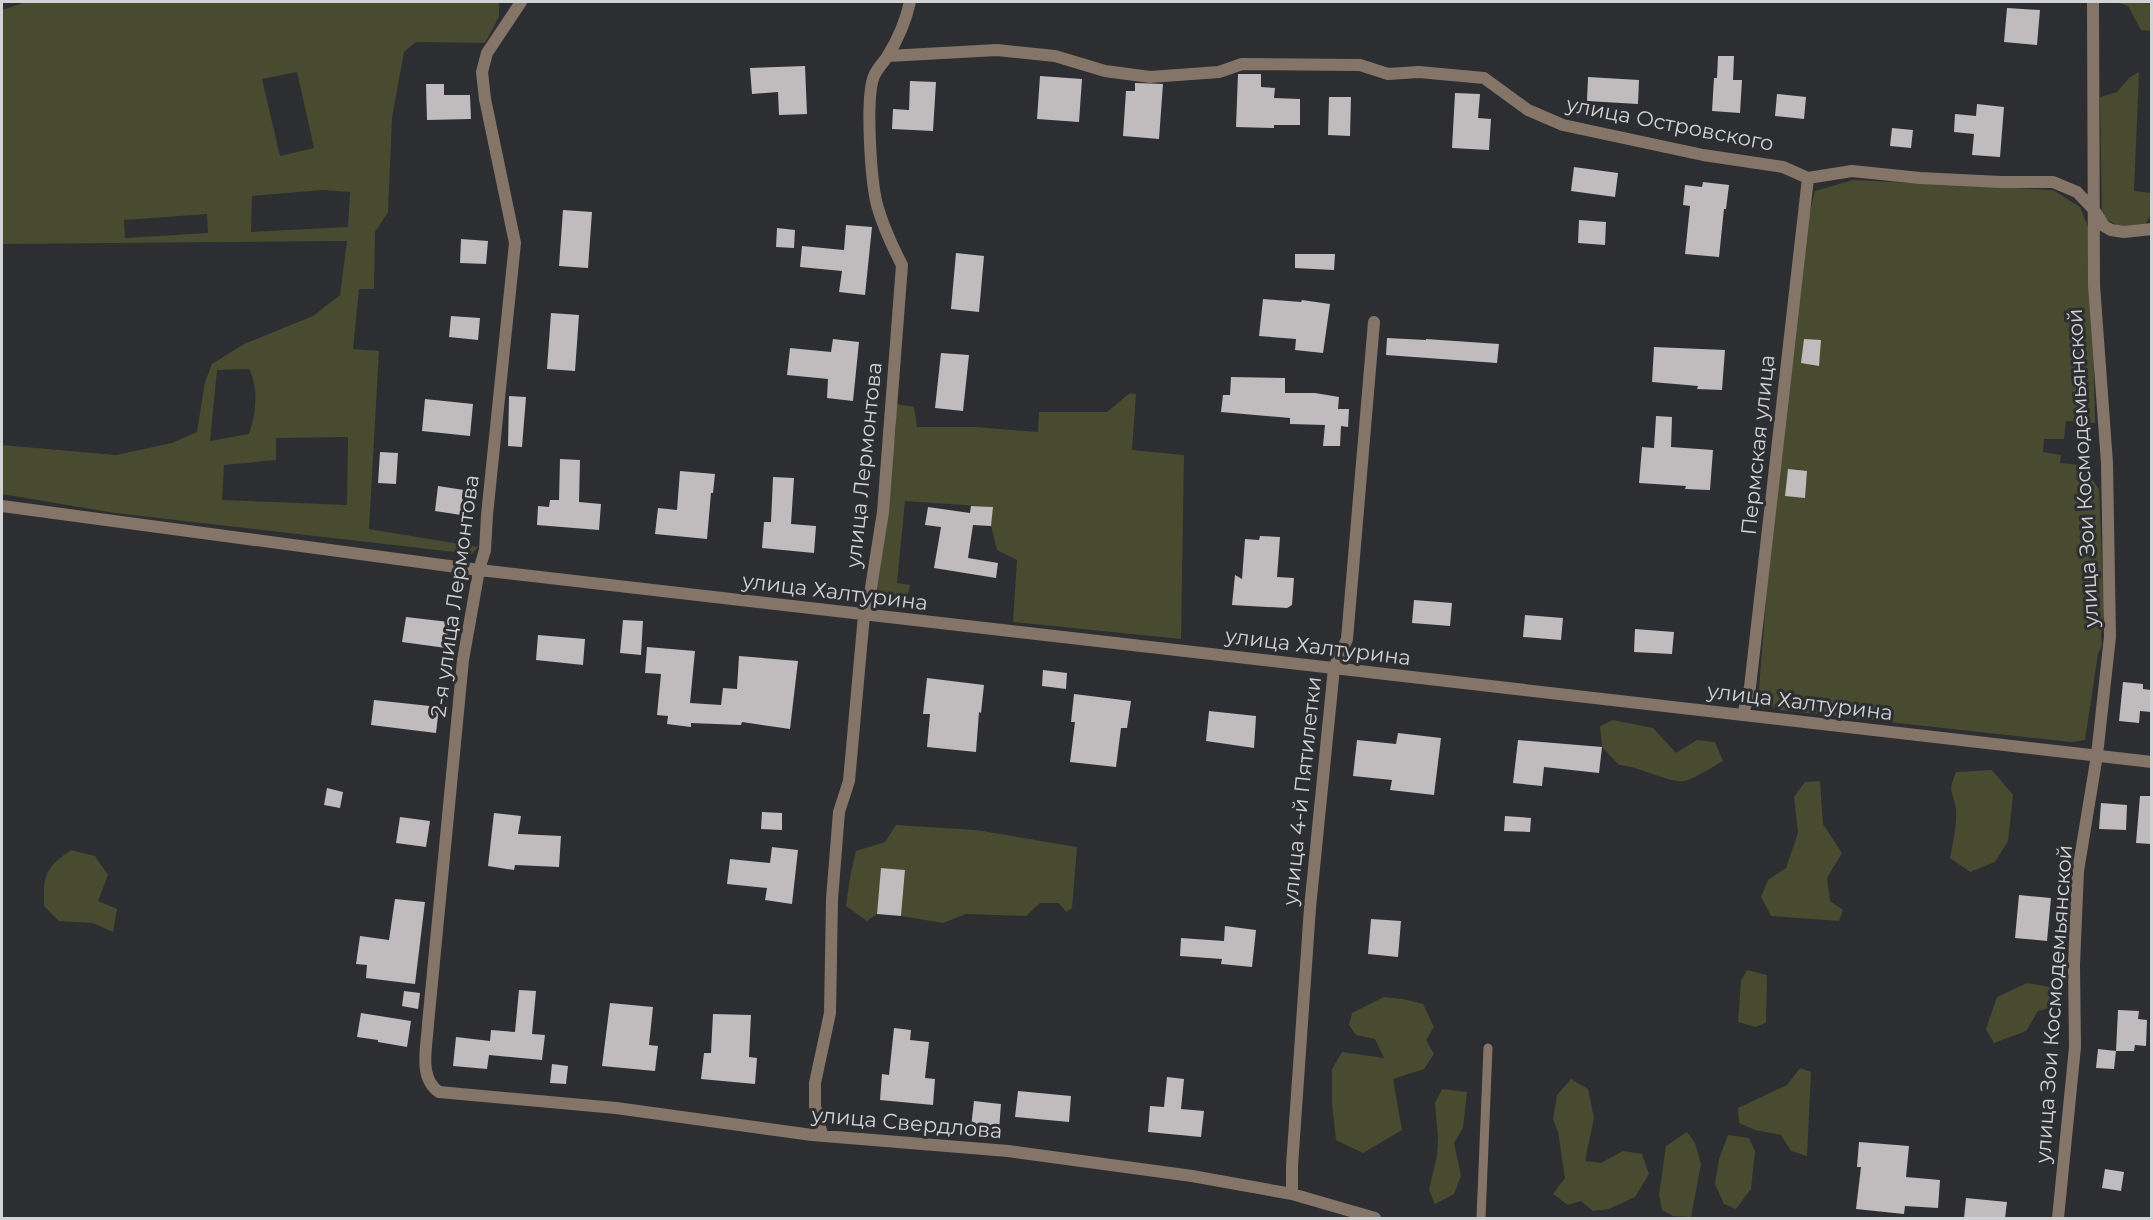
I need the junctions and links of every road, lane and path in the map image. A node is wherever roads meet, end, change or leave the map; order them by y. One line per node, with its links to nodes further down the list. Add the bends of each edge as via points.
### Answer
1 (910, 2): 4 (street, улица Лермонтова)
2 (2093, 2): 6 (street, улица Зои Космодемьянской)
3 (518, 6): 10 (street, 2-я улица Лермонтова, via 487,53 482,72 515,243 485,550)
4 (888, 56): 5 (street, улица Островского, via 997,50 1055,56 1106,71 1150,77 1219,72 1242,64 1360,65 1388,74 1419,72 1484,78 1528,110 1563,124 1703,155 1783,167); 11 (street, улица Лермонтова, via 874,76 869,110 872,162 877,204 902,265 883,512)
5 (1808, 178): 6 (street, via 1852,171 1920,178 2053,182 2077,192); 13 (street, Пермская улица, via 1750,687)
6 (2094, 210): 7 (street, via 2111,230); 14 (street, улица Зои Космодемьянской, via 2094,285 2107,462 2110,637)
7 (2151, 229)
8 (1374, 322): 12 (street, улица 4-й Пятилетки, via 1347,639)
9 (2, 506): 10 (street, улица Халтурина)
10 (479, 570): 11 (street, улица Халтурина); 17 (street, 2-я улица Лермонтова, via 464,660 428,1024 425,1075)
11 (864, 615): 12 (street, улица Халтурина); 18 (street, улица Лермонтова, via 849,781 839,812 832,899 830,1013 815,1083 815,1106)
12 (1334, 668): 13 (street, улица Халтурина); 19 (street, улица 4-й Пятилетки, via 1310,908)
13 (1743, 715): 14 (street, улица Халтурина)
14 (2097, 755): 15 (street, улица Халтурина); 22 (street, улица Зои Космодемьянской, via 2078,871 2074,1047)
15 (2151, 762)
16 (1488, 1048): 21 (lane)
17 (432, 1087): 18 (street, улица Свердлова, via 439,1092 616,1108)
18 (822, 1135): 19 (street, улица Свердлова, via 1008,1151)
19 (1292, 1194): 20 (street, улица Свердлова)
20 (1375, 1218)
21 (1481, 1218)
22 (2058, 1218)

